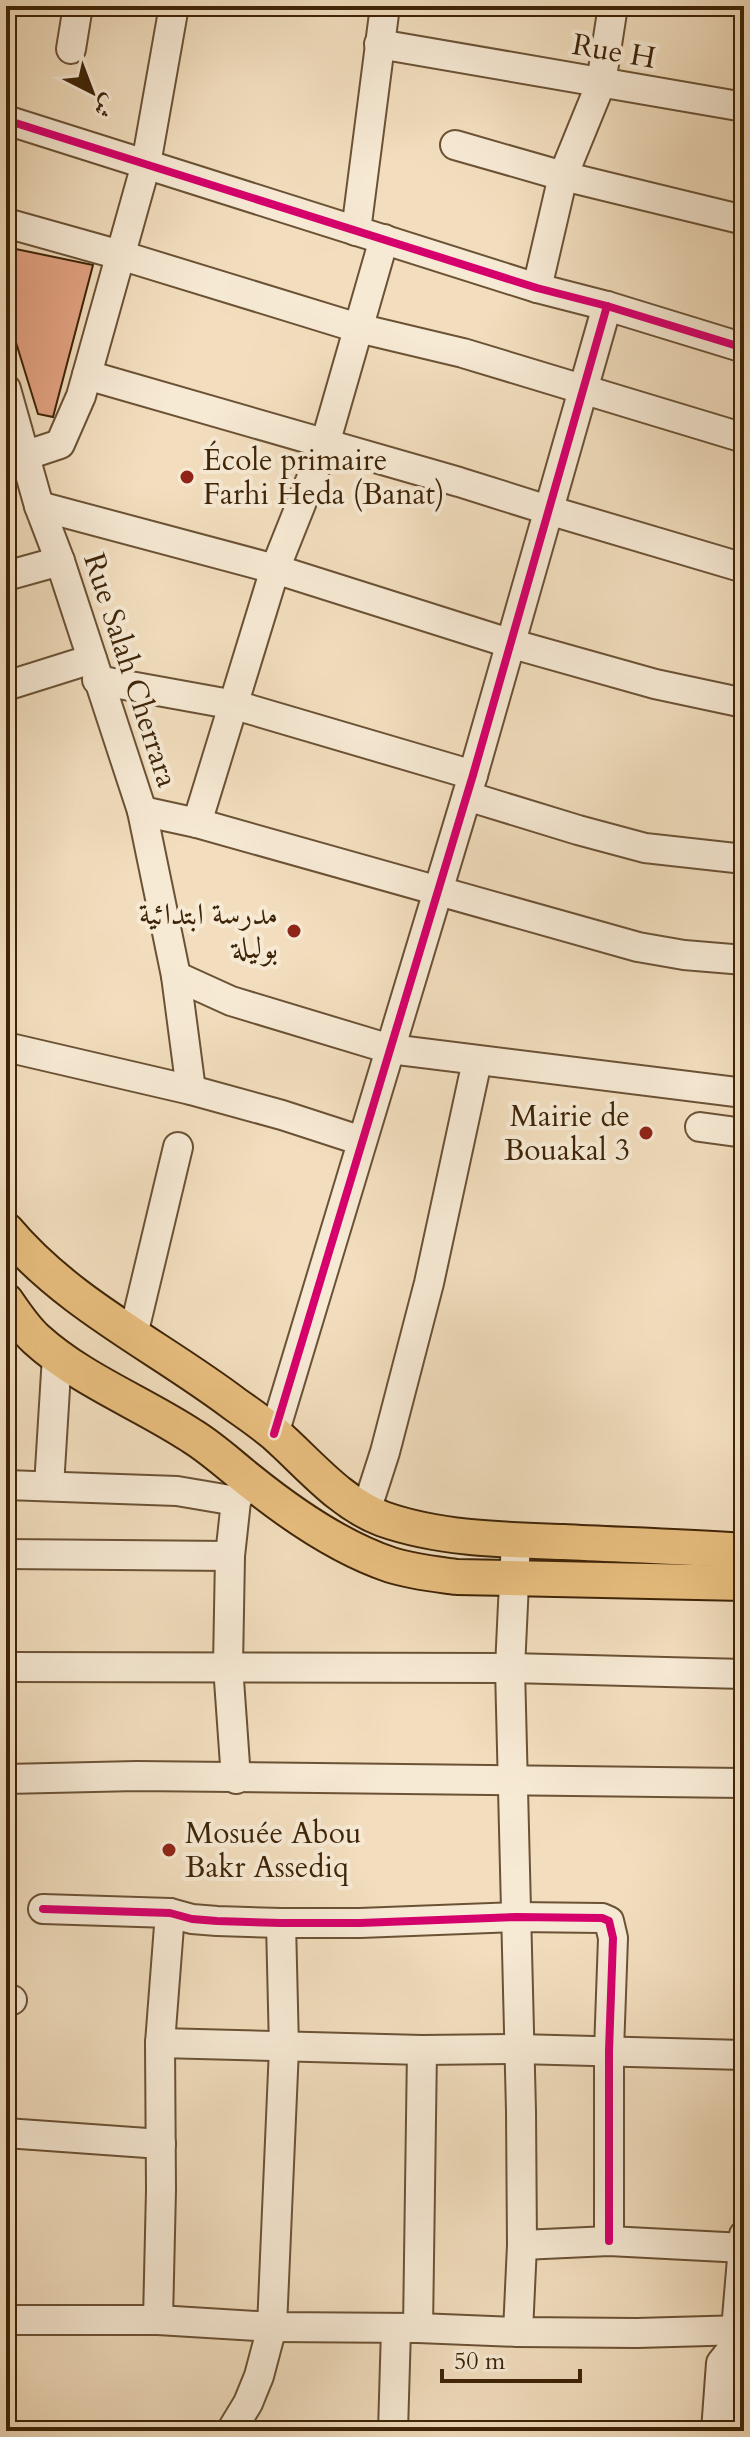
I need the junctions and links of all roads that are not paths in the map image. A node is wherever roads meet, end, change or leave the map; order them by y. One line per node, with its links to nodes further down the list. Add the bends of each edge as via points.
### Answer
1 (78, 6): 6 (street)
2 (174, 6): 11 (street)
3 (385, 6): 5 (street)
4 (613, 6): 7 (street)
5 (379, 44): 7 (street, Rue H); 15 (street)
6 (71, 49)
7 (601, 83): 8 (street, Rue H); 12 (street)
8 (744, 107)
9 (6, 120): 11 (street)
10 (455, 145): 12 (street)
11 (146, 164): 15 (street); 17 (street)
12 (563, 176): 13 (street); 18 (street)
13 (744, 220)
14 (6, 223): 17 (street)
15 (356, 231): 16 (street)
16 (384, 239): 18 (street); 20 (street)
17 (120, 255): 20 (street); 22 (street)
18 (537, 288): 19 (street)
19 (607, 306): 21 (street); 24 (street)
20 (358, 328): 24 (street); 26 (street)
21 (744, 348)
22 (87, 375): 26 (street); 27 (street, via 60,444)
23 (6, 389): 27 (street, Rue Salah Cherrara)
24 (584, 389): 25 (street); 29 (street)
25 (744, 438)
26 (325, 444): 29 (street); 32 (street)
27 (24, 456): 28 (street, Rue Salah Cherrara)
28 (39, 506): 30 (street, Rue Salah Cherrara); 32 (street)
29 (548, 510): 31 (street); 34 (street)
30 (60, 561): 33 (street); 35 (street, Rue Salah Cherrara)
31 (744, 568)
32 (275, 569): 34 (street); 38 (street)
33 (6, 576)
34 (509, 643): 37 (street); 39 (street)
35 (95, 669): 36 (street); 38 (street); 40 (street, Rue Salah Cherrara)
36 (6, 686)
37 (744, 703)
38 (235, 705): 39 (street); 41 (street)
39 (470, 786): 42 (street, via 578,830 645,848); 43 (street)
40 (142, 811): 41 (street); 45 (street, Rue Salah Cherrara)
41 (197, 823): 43 (street)
42 (744, 859)
43 (439, 891): 44 (street, via 638,947); 47 (street)
44 (744, 960)
45 (176, 976): 47 (street, via 231,1001); 49 (street, Rue Salah Cherrara)
46 (6, 1047): 49 (street)
47 (390, 1049): 48 (street); 53 (street)
48 (477, 1061): 50 (street); 63 (street, via 429,1283)
49 (191, 1090): 53 (street)
50 (744, 1093)
51 (700, 1127): 52 (street)
52 (744, 1133)
53 (362, 1141): 59 (street)
54 (178, 1147): 57 (street)
55 (6, 1230): 57 (main road, via 65,1288)
56 (6, 1301): 58 (main road)
57 (133, 1335): 59 (main road)
58 (57, 1356): 60 (main road, via 197,1439); 62 (street)
59 (277, 1438): 60 (main road, via 284,1476); 60 (main road, via 251,1432 241,1441); 63 (main road)
60 (244, 1484): 62 (street, via 177,1491); 67 (street); 68 (main road, via 324,1533 391,1565 457,1577)
61 (6, 1485): 62 (street)
62 (49, 1486)
63 (366, 1511): 64 (main road, via 411,1527)
64 (516, 1540): 65 (main road); 68 (street)
65 (744, 1551)
66 (6, 1554): 67 (street)
67 (230, 1556): 70 (street)
68 (513, 1577): 69 (main road); 72 (street)
69 (744, 1583)
70 (228, 1666): 71 (street); 72 (street); 75 (street)
71 (6, 1667)
72 (510, 1668): 73 (street); 76 (street)
73 (744, 1674)
74 (6, 1779): 75 (street)
75 (236, 1779): 76 (street)
76 (514, 1780): 77 (street); 80 (street)
77 (744, 1783)
78 (43, 1909): 79 (street)
79 (170, 1913): 81 (street, via 192,1919); 82 (street)
80 (516, 1917): 81 (street); 84 (street); 86 (street, via 609,1921)
81 (281, 1923): 83 (street)
82 (160, 2043): 83 (street); 89 (street)
83 (284, 2048): 85 (street); 96 (street)
84 (518, 2049): 85 (street); 86 (street); 92 (street)
85 (422, 2050): 97 (street)
86 (609, 2051): 87 (street); 91 (street)
87 (744, 2055)
88 (6, 2133): 89 (street)
89 (161, 2144): 95 (street)
90 (744, 2235): 93 (street)
91 (609, 2241): 92 (street); 93 (street)
92 (522, 2245): 98 (street)
93 (744, 2248): 99 (street)
94 (6, 2320): 95 (street)
95 (158, 2320): 96 (street)
96 (272, 2327): 97 (street); 100 (street, via 254,2390)
97 (407, 2328): 98 (street); 101 (street)
98 (518, 2332): 99 (street)
99 (738, 2336): 102 (street, via 721,2363); 103 (street)
100 (231, 2431)
101 (393, 2431)
102 (716, 2431)
103 (736, 2431)

